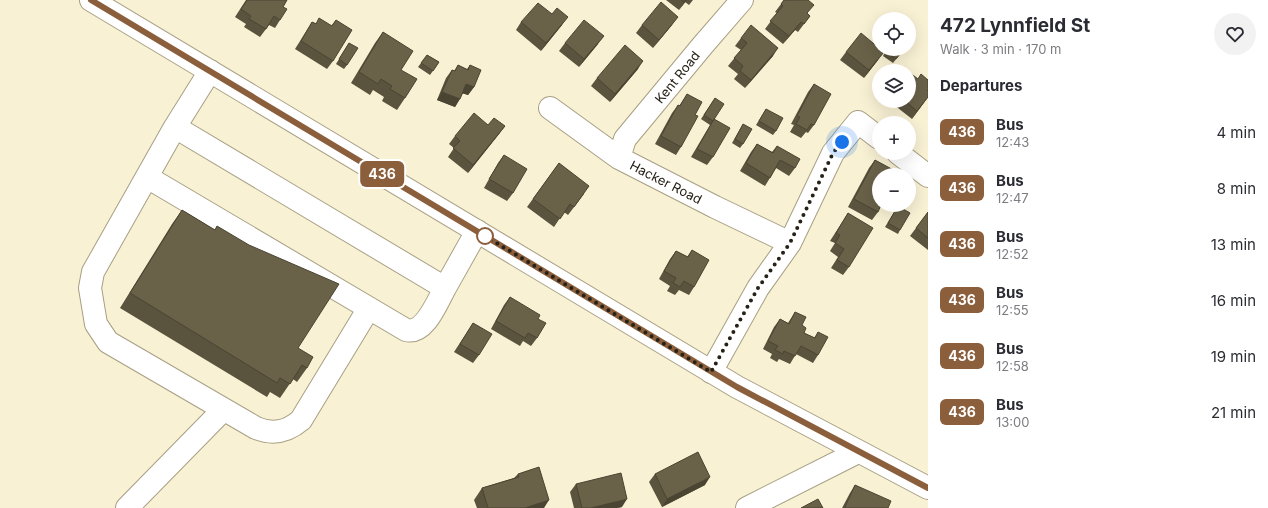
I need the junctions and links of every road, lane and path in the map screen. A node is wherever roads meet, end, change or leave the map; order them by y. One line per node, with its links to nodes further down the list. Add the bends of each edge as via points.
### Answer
1 (91, 0): 3 (main road)
2 (742, 0): 7 (main road, Kent Road, via 626,139)
3 (210, 71): 5 (main road); 11 (main road)
4 (550, 108): 7 (main road, Hacker Road)
5 (175, 127): 10 (main road); 13 (main road)
6 (872, 133): 12 (main road, via 858,122 833,153)
7 (619, 158): 12 (main road, Hacker Road)
8 (907, 160): 9 (main road)
9 (928, 176)
10 (147, 177): 14 (main road); 16 (main road, via 93,272 90,288 96,324 108,342)
11 (477, 231): 13 (main road); 15 (main road)
12 (790, 243): 15 (main road, via 758,288)
13 (445, 288): 14 (main road, via 425,324 415,331 403,329)
14 (369, 308): 16 (main road, via 296,425 283,431 269,432 256,428)
15 (711, 372): 17 (main road)
16 (223, 410): 19 (main road)
17 (858, 452): 18 (main road); 20 (main road)
18 (928, 488)
19 (127, 508)
20 (747, 508)

